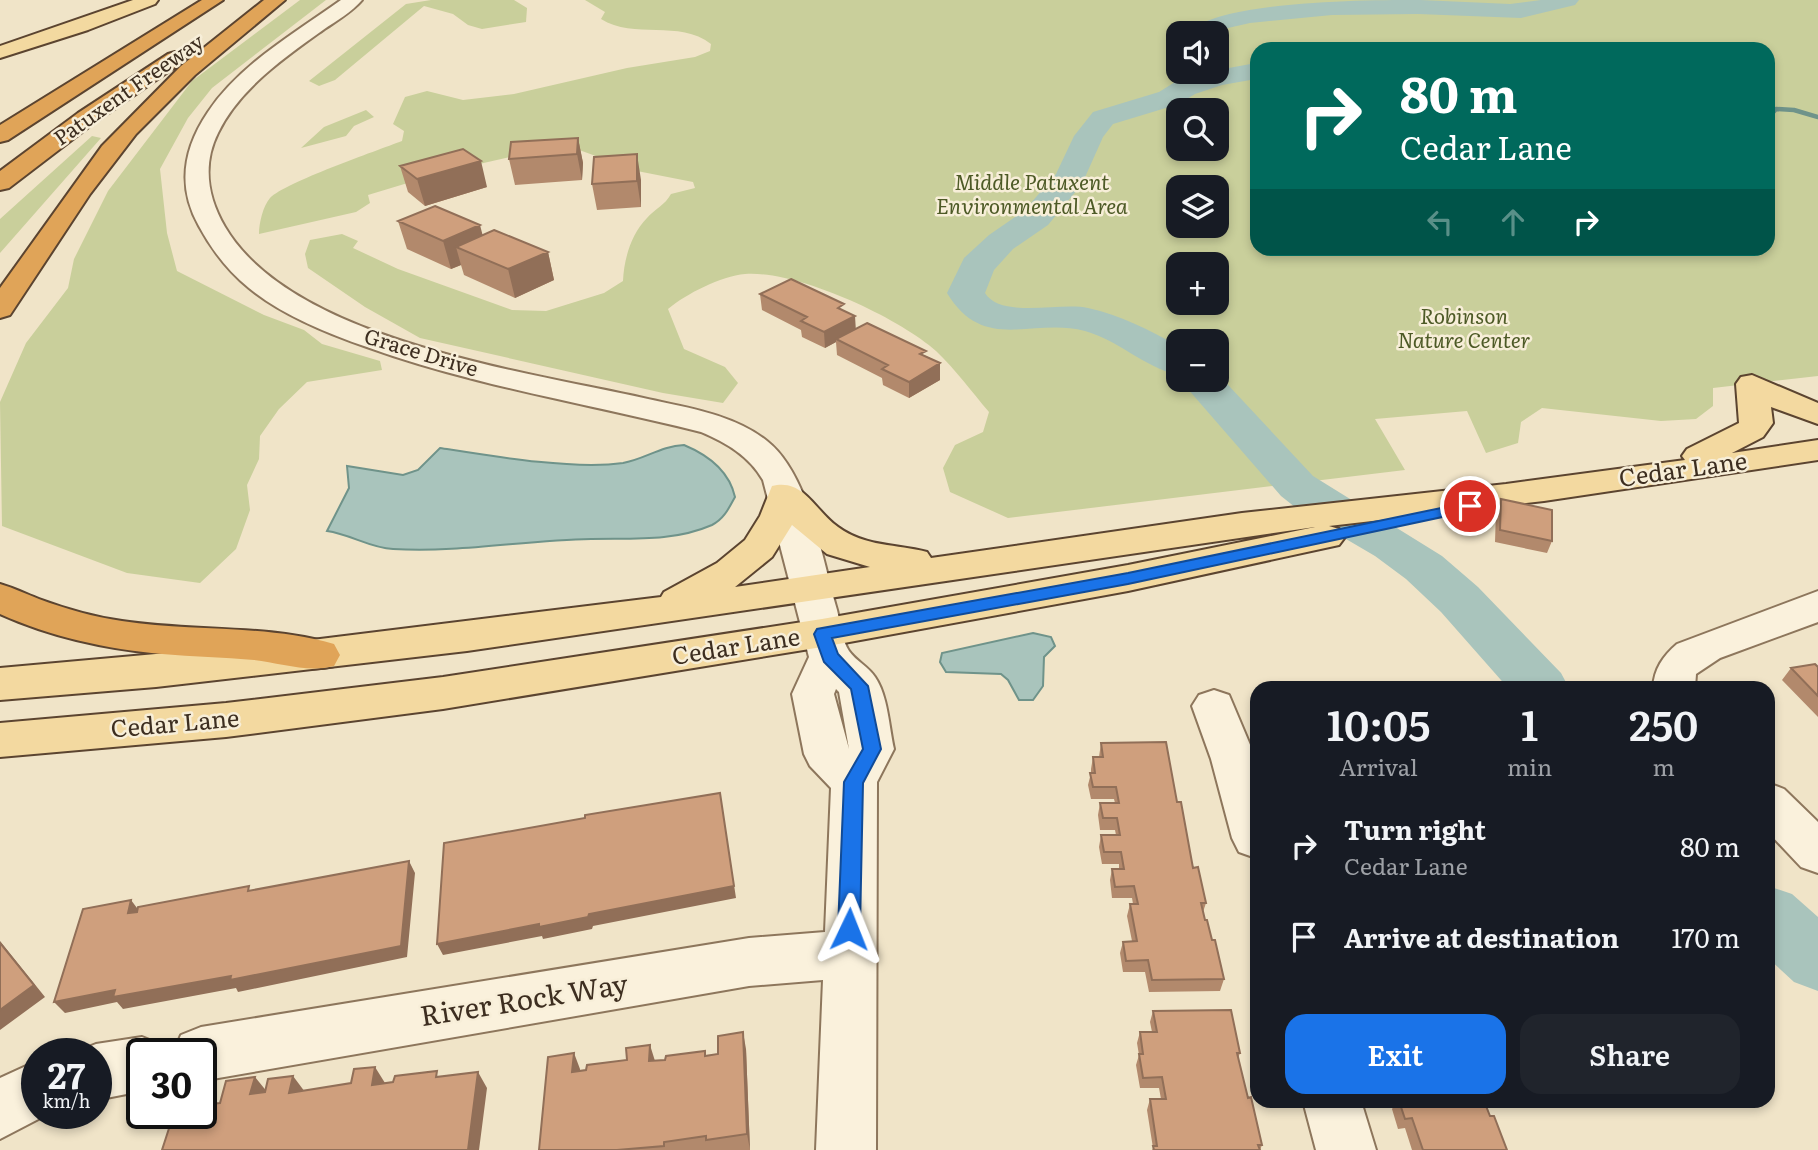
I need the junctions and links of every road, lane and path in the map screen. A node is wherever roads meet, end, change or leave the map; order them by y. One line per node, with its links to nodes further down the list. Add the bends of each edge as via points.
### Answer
1 (149, 0): 7 (main road)
2 (201, 0): 8 (highway)
3 (214, 0): 9 (highway, Patuxent Freeway)
4 (260, 0): 10 (highway, Patuxent Freeway, via 86,118)
5 (276, 0): 11 (highway, via 195,63 137,121 77,195)
6 (353, 0): 16 (street, Grace Drive, via 244,84 206,135 197,164 198,196 206,219 230,256 293,303 382,344 435,361 728,430 768,458)
7 (0, 52)
8 (59, 75)
9 (0, 135)
10 (0, 183)
11 (0, 309)
12 (1818, 414): 14 (main road, via 1752,384 1756,423 1751,430)
13 (1818, 450): 14 (main road, Cedar Lane)
14 (1662, 473): 15 (main road, Cedar Lane)
15 (1547, 489): 17 (main road, Cedar Lane, via 1248,524); 21 (main road, Cedar Lane, via 1128,578)
16 (785, 494): 17 (main road, via 824,537 844,548 880,558); 20 (main road, via 772,534 757,553); 21 (street, Grace Drive)
17 (964, 567): 21 (main road, Cedar Lane)
18 (0, 597): 22 (highway, via 40,615 135,639 236,644)
19 (1818, 605): 23 (street, via 1712,644 1679,666)
20 (659, 613): 21 (main road, Cedar Lane); 22 (main road, Cedar Lane)
21 (820, 623): 26 (main road, via 228,699); 27 (main road, Cedar Lane, via 443,693 226,720); 31 (street, via 813,694 826,754 854,782)
22 (319, 655): 24 (main road, Cedar Lane)
23 (1672, 681)
24 (0, 684)
25 (1214, 706): 29 (street)
26 (0, 718)
27 (0, 740)
28 (1775, 809): 30 (street)
29 (1250, 816)
30 (1818, 853)
31 (848, 954): 32 (street, River Rock Way, via 749,962); 36 (street)
32 (217, 1051)
33 (21, 1098): 35 (street)
34 (1334, 1108): 37 (street)
35 (0, 1110)
36 (846, 1150)
37 (1346, 1150)

